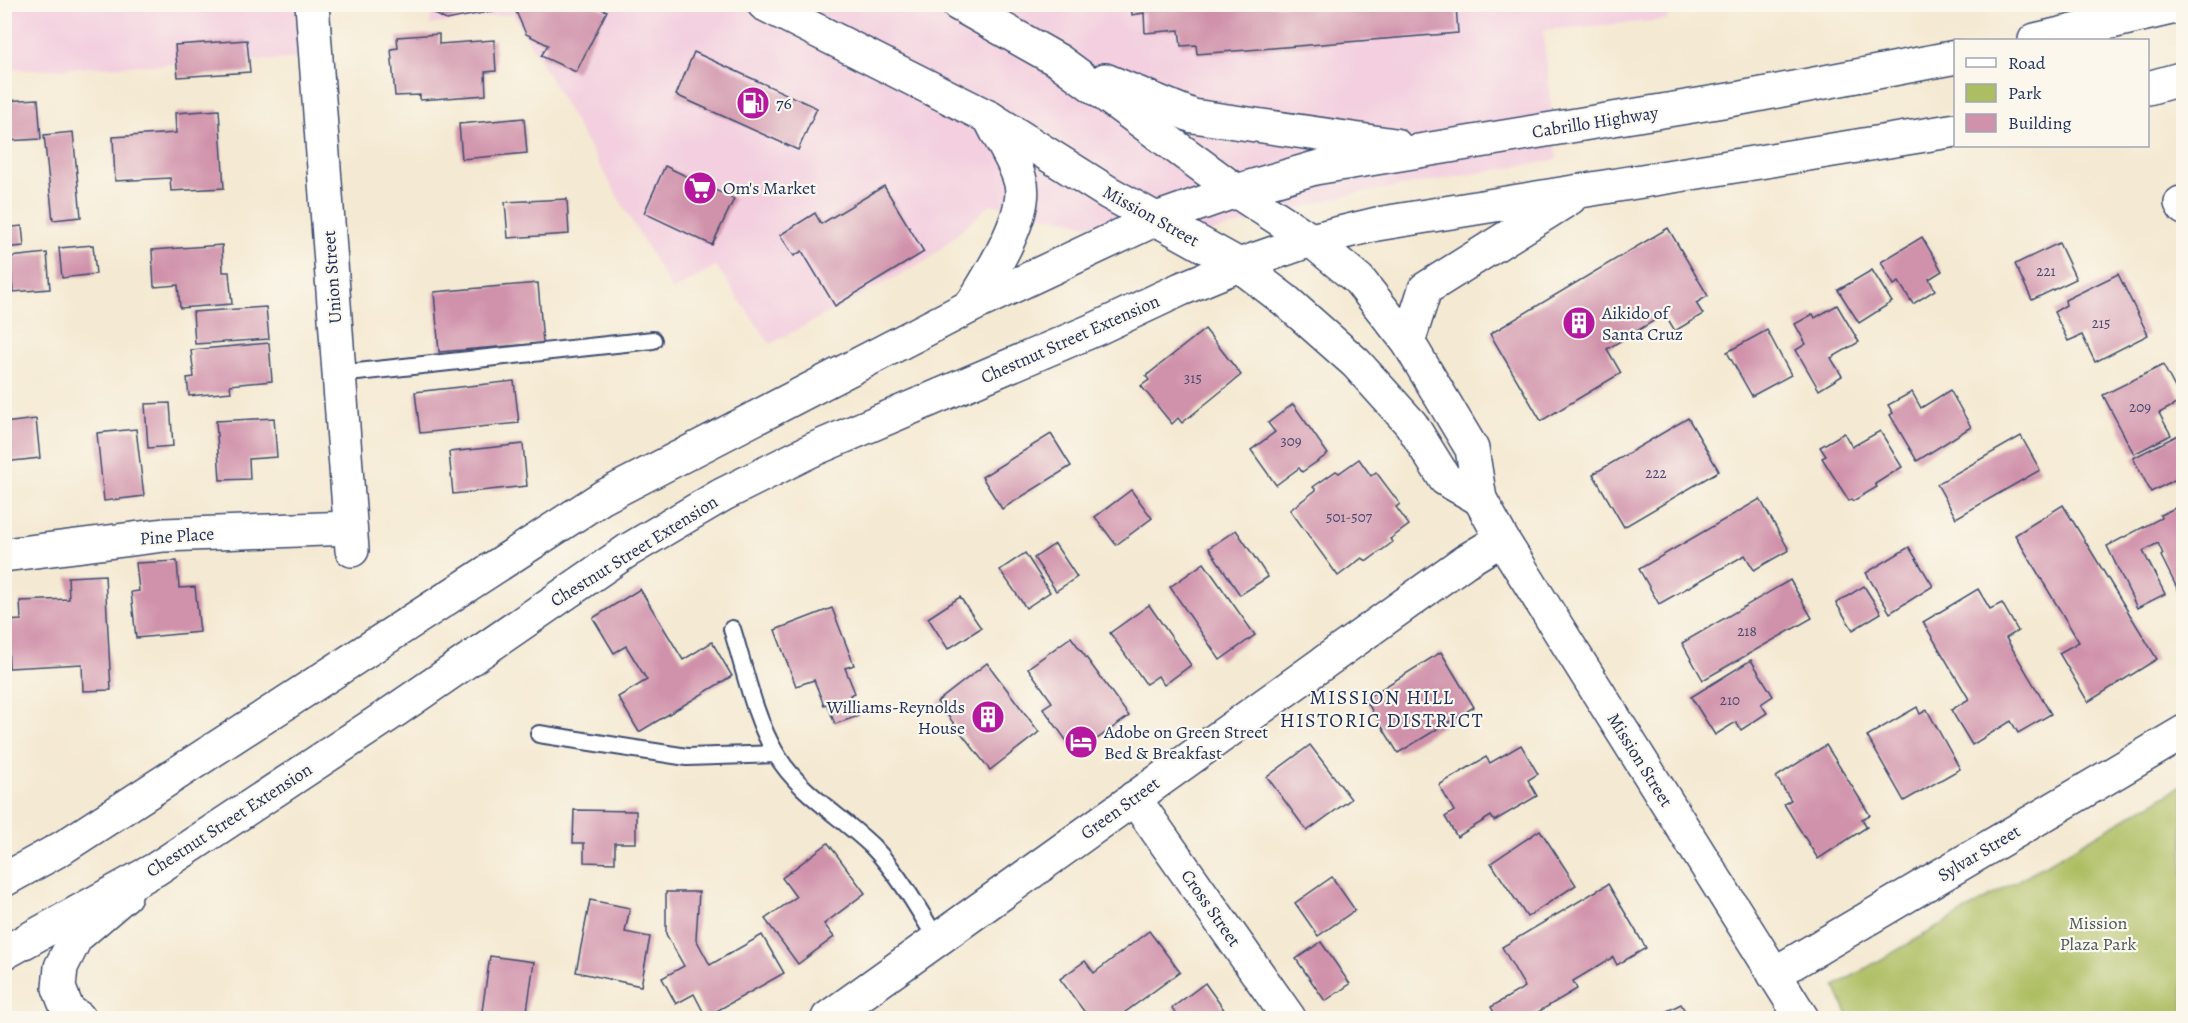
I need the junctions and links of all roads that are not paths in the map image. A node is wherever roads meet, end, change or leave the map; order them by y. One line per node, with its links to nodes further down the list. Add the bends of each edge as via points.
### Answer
1 (312, 4): 21 (main road, Union Street)
2 (764, 4): 10 (main road, Mission Street)
3 (958, 4): 7 (main road, Mission Street)
4 (2184, 5): 5 (main road)
5 (2039, 39)
6 (1954, 57): 12 (main road, Cabrillo Highway, via 1741,98)
7 (1059, 61): 12 (main road, via 1193,116); 14 (main road, Mission Street)
8 (2184, 78): 9 (main road)
9 (2149, 88)
10 (990, 118): 15 (main road, Mission Street); 18 (main road, via 1021,182 1021,201 1006,248)
11 (1954, 130): 13 (main road)
12 (1427, 149): 14 (main road, Cabrillo Highway, via 1315,168)
13 (1583, 190): 16 (main road, via 1377,224); 20 (main road, via 1425,289)
14 (1236, 191): 15 (main road); 16 (main road, Mission Street)
15 (1156, 219): 17 (main road, Mission Street); 18 (main road)
16 (1311, 240): 17 (main road, Chestnut Street Extension); 20 (main road, Mission Street, via 1359,280)
17 (1239, 265): 22 (main road, Mission Street, via 1356,363 1411,424 1445,478); 32 (main road, Chestnut Street Extension, via 812,450 722,495 627,551)
18 (971, 306): 31 (main road, via 603,497)
19 (653, 340): 21 (lane)
20 (1408, 342): 22 (main road, Mission Street, via 1472,449)
21 (339, 374): 23 (main road, Union Street)
22 (1480, 499): 24 (main road, Mission Street)
23 (351, 539): 25 (main road, Pine Place, via 164,534)
24 (1502, 539): 30 (main road, Green Street, via 1464,562); 37 (main road, Mission Street)
25 (4, 555)
26 (732, 629): 29 (lane, via 758,712)
27 (2184, 732): 37 (main road, Sylvar Street)
28 (539, 734): 29 (lane, via 687,757)
29 (776, 754): 35 (lane, via 800,785 872,847 907,890)
30 (1134, 798): 35 (main road, Green Street); 40 (main road, Cross Street)
31 (62, 848): 33 (main road); 34 (main road)
32 (156, 869): 36 (main road, Chestnut Street Extension); 38 (main road, via 76,937 61,967 59,988 68,1011)
33 (4, 880)
34 (4, 901)
35 (937, 940): 39 (main road, Green Street)
36 (4, 953)
37 (1774, 974): 41 (main road, Mission Street)
38 (79, 1018)
39 (828, 1018)
40 (1288, 1018)
41 (1802, 1018)

